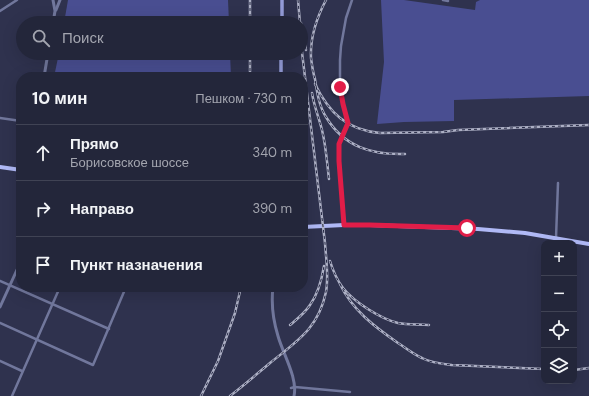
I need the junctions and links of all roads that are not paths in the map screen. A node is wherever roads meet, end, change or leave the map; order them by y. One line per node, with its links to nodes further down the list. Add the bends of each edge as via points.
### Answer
1 (17, 0): 8 (street)
2 (54, 0): 3 (street); 9 (street)
3 (59, 0): 9 (street)
4 (282, 0): 11 (main road)
5 (352, 0): 21 (street, via 346,18 340,60 340,87 348,123 339,144)
6 (443, 0): 7 (street)
7 (448, 1)
8 (0, 11)
9 (55, 11): 10 (street)
10 (54, 16)
11 (282, 16)
12 (47, 60): 14 (street)
13 (281, 60): 15 (main road)
14 (45, 72)
15 (281, 72)
16 (0, 118): 17 (street)
17 (16, 120)
18 (0, 167): 19 (main road)
19 (16, 169)
20 (558, 183): 23 (street)
21 (344, 225): 22 (main road); 23 (main road, via 498,230)
22 (308, 227)
23 (556, 238): 24 (main road)
24 (589, 244)
25 (16, 272): 27 (street)
26 (0, 281): 27 (street)
27 (10, 286): 28 (street); 34 (street)
28 (16, 289)
29 (24, 292): 33 (street)
30 (58, 292): 33 (street)
31 (124, 292): 36 (street)
32 (273, 292): 40 (street, via 274,320 293,376)
33 (52, 304): 36 (street); 37 (street)
34 (0, 307)
35 (0, 323): 37 (street)
36 (109, 329): 37 (street, via 93,365)
37 (36, 339): 39 (street)
38 (0, 361): 39 (street)
39 (22, 371): 42 (street)
40 (293, 387): 41 (street); 43 (street)
41 (350, 392)
42 (12, 396)
43 (294, 396)

